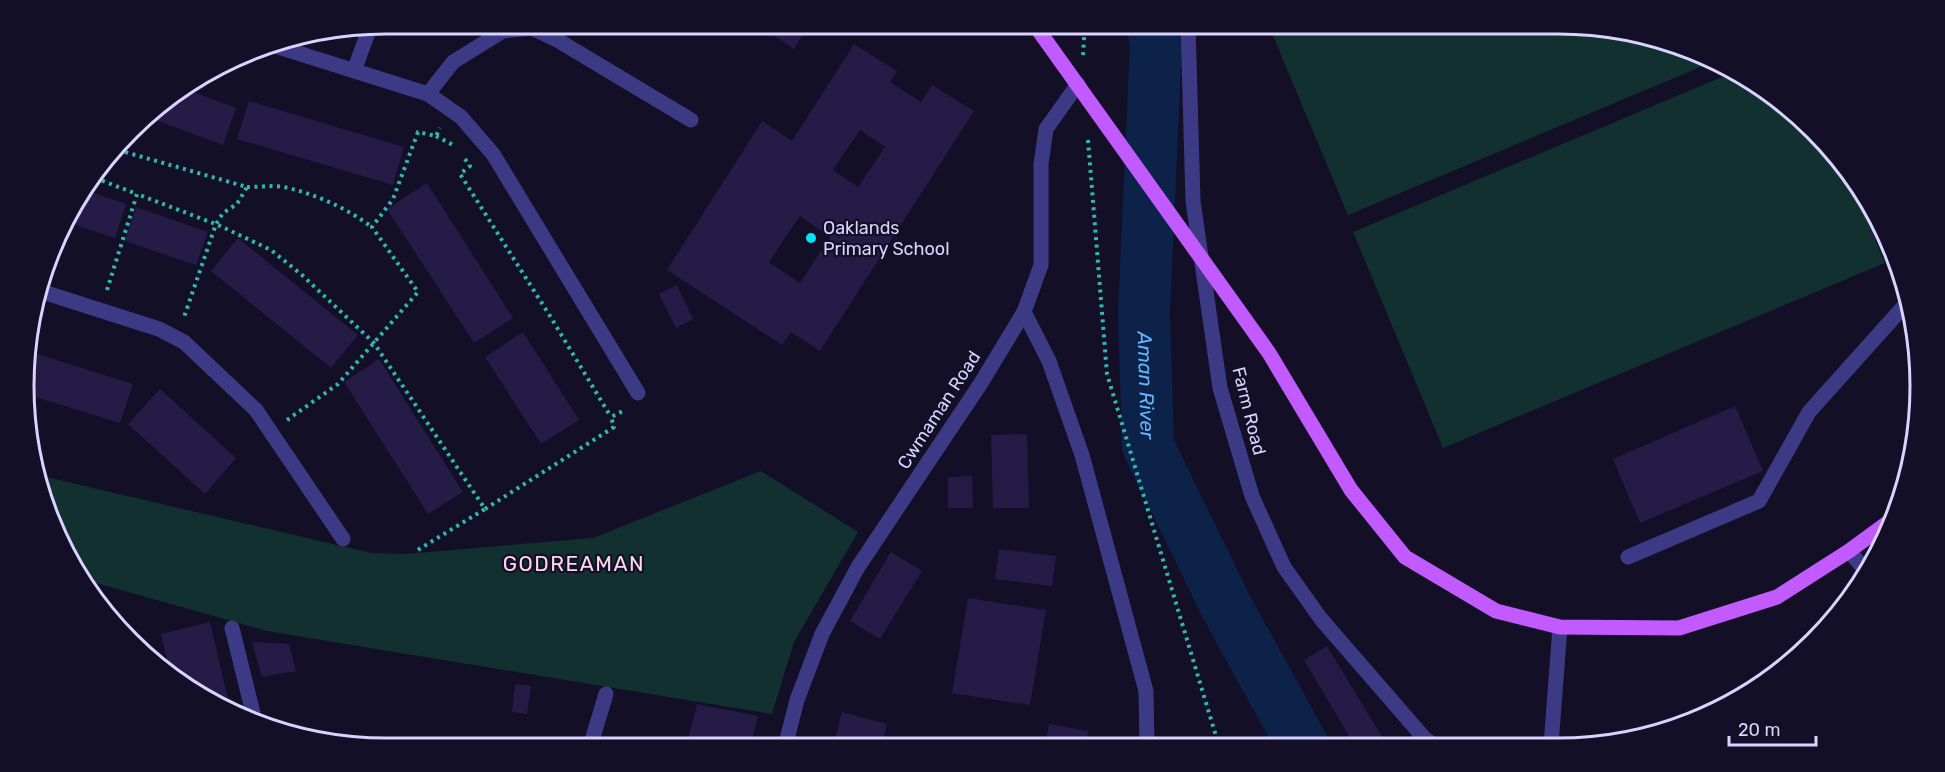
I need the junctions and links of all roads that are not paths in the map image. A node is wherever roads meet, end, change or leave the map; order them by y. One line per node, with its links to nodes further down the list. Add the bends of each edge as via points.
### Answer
1 (498, 34): 9 (street, via 453,62)
2 (544, 34): 10 (street)
3 (1041, 34): 8 (main road)
4 (1188, 34): 27 (street, Farm Road, via 1193,201 1220,388 1252,496 1284,567 1322,619)
5 (367, 35): 7 (street)
6 (285, 49): 7 (street)
7 (354, 71): 9 (street)
8 (1080, 86): 13 (street, Cwmaman Road, via 1046,129 1041,164 1041,265); 20 (main road, via 1269,353 1351,490 1405,557 1496,611)
9 (428, 94): 14 (street, via 462,117 493,154)
10 (691, 120)
11 (47, 293): 16 (street, via 159,329 184,342 256,410)
12 (1902, 308): 18 (street, via 1809,412 1759,501)
13 (1024, 312): 25 (street, Cwmaman Road, via 858,567 822,634); 26 (street, via 1049,361 1082,454 1146,691)
14 (638, 393)
15 (1881, 527): 17 (main road)
16 (343, 539)
17 (1849, 550): 19 (street); 20 (main road, via 1777,597 1679,628)
18 (1628, 557)
19 (1861, 565)
20 (1560, 627): 28 (street)
21 (232, 628): 23 (street)
22 (606, 694): 24 (street)
23 (253, 712)
24 (593, 738)
25 (787, 738)
26 (1147, 738)
27 (1424, 738)
28 (1552, 738)

